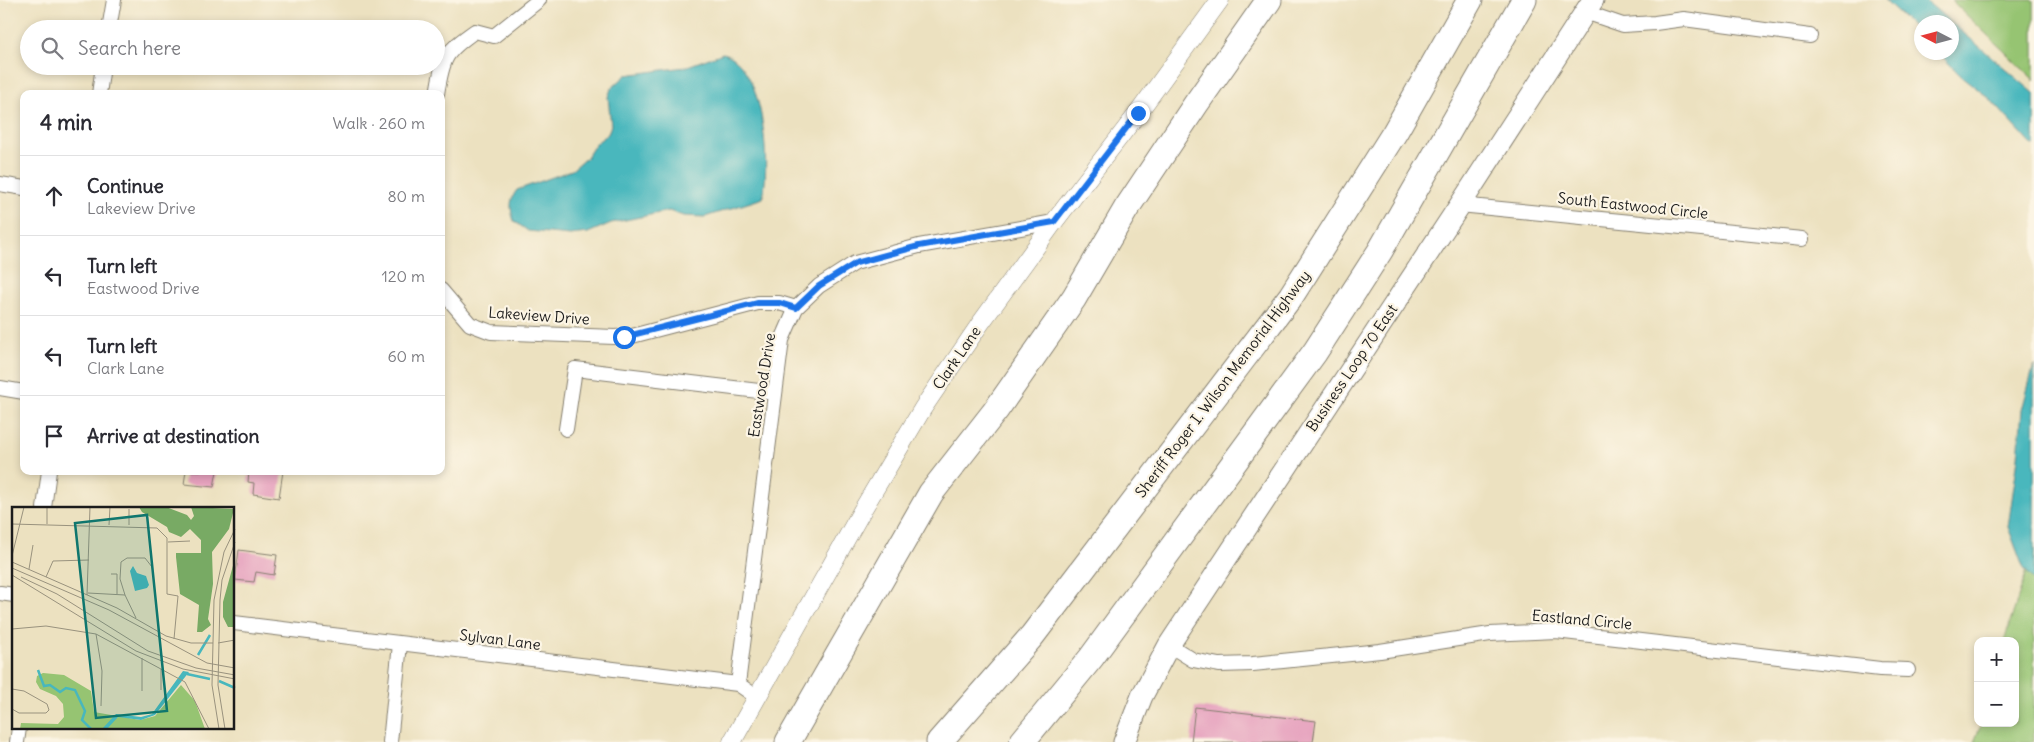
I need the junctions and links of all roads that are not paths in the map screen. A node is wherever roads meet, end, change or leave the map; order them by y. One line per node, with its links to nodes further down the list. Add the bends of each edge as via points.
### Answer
1 (114, 0): 8 (street)
2 (539, 0): 10 (street, via 494,36 475,31 453,46)
3 (1220, 0): 18 (street, Clark Lane)
4 (1269, 0): 36 (highway, via 1126,209 1074,298 996,410 931,493)
5 (1470, 0): 37 (highway, Sheriff Roger I. Wilson Memorial Highway, via 1396,132 1291,296 1032,636)
6 (1524, 0): 38 (highway, via 1380,251 1315,352 1091,658)
7 (1589, 6): 9 (street, via 1623,24 1684,19); 17 (main road, Business Loop 70 East)
8 (111, 20)
9 (1810, 36)
10 (445, 58)
11 (102, 75): 13 (street)
12 (440, 75): 14 (street)
13 (100, 90)
14 (438, 90)
15 (0, 184): 16 (street)
16 (20, 187)
17 (1460, 204): 19 (street, South Eastwood Circle); 30 (main road, Business Loop 70 East)
18 (1054, 222): 21 (street, Eastwood Drive, via 919,246 856,263 819,286); 33 (street, Clark Lane, via 923,408 862,509)
19 (1802, 240)
20 (445, 295): 21 (street, Lakeview Drive, via 470,324 491,332 624,337 758,303 780,303)
21 (796, 308): 24 (street, Eastwood Drive, via 782,340)
22 (0, 388): 23 (street)
23 (20, 391)
24 (775, 393): 25 (street, via 575,369); 32 (street, Eastwood Drive)
25 (566, 429)
26 (48, 475): 27 (street)
27 (44, 507)
28 (235, 623): 29 (street, Sylvan Lane)
29 (400, 644): 32 (street, Sylvan Lane); 34 (street)
30 (1169, 645): 31 (street, Eastland Circle, via 1194,660 1219,666 1380,651 1490,634 1556,631); 39 (main road, Business Loop 70 East, via 1142,696)
31 (1908, 670)
32 (738, 684): 33 (street, Sylvan Lane)
33 (758, 698): 35 (street, Clark Lane)
34 (390, 742)
35 (732, 742)
36 (788, 742)
37 (940, 742)
38 (1022, 742)
39 (1124, 742)

